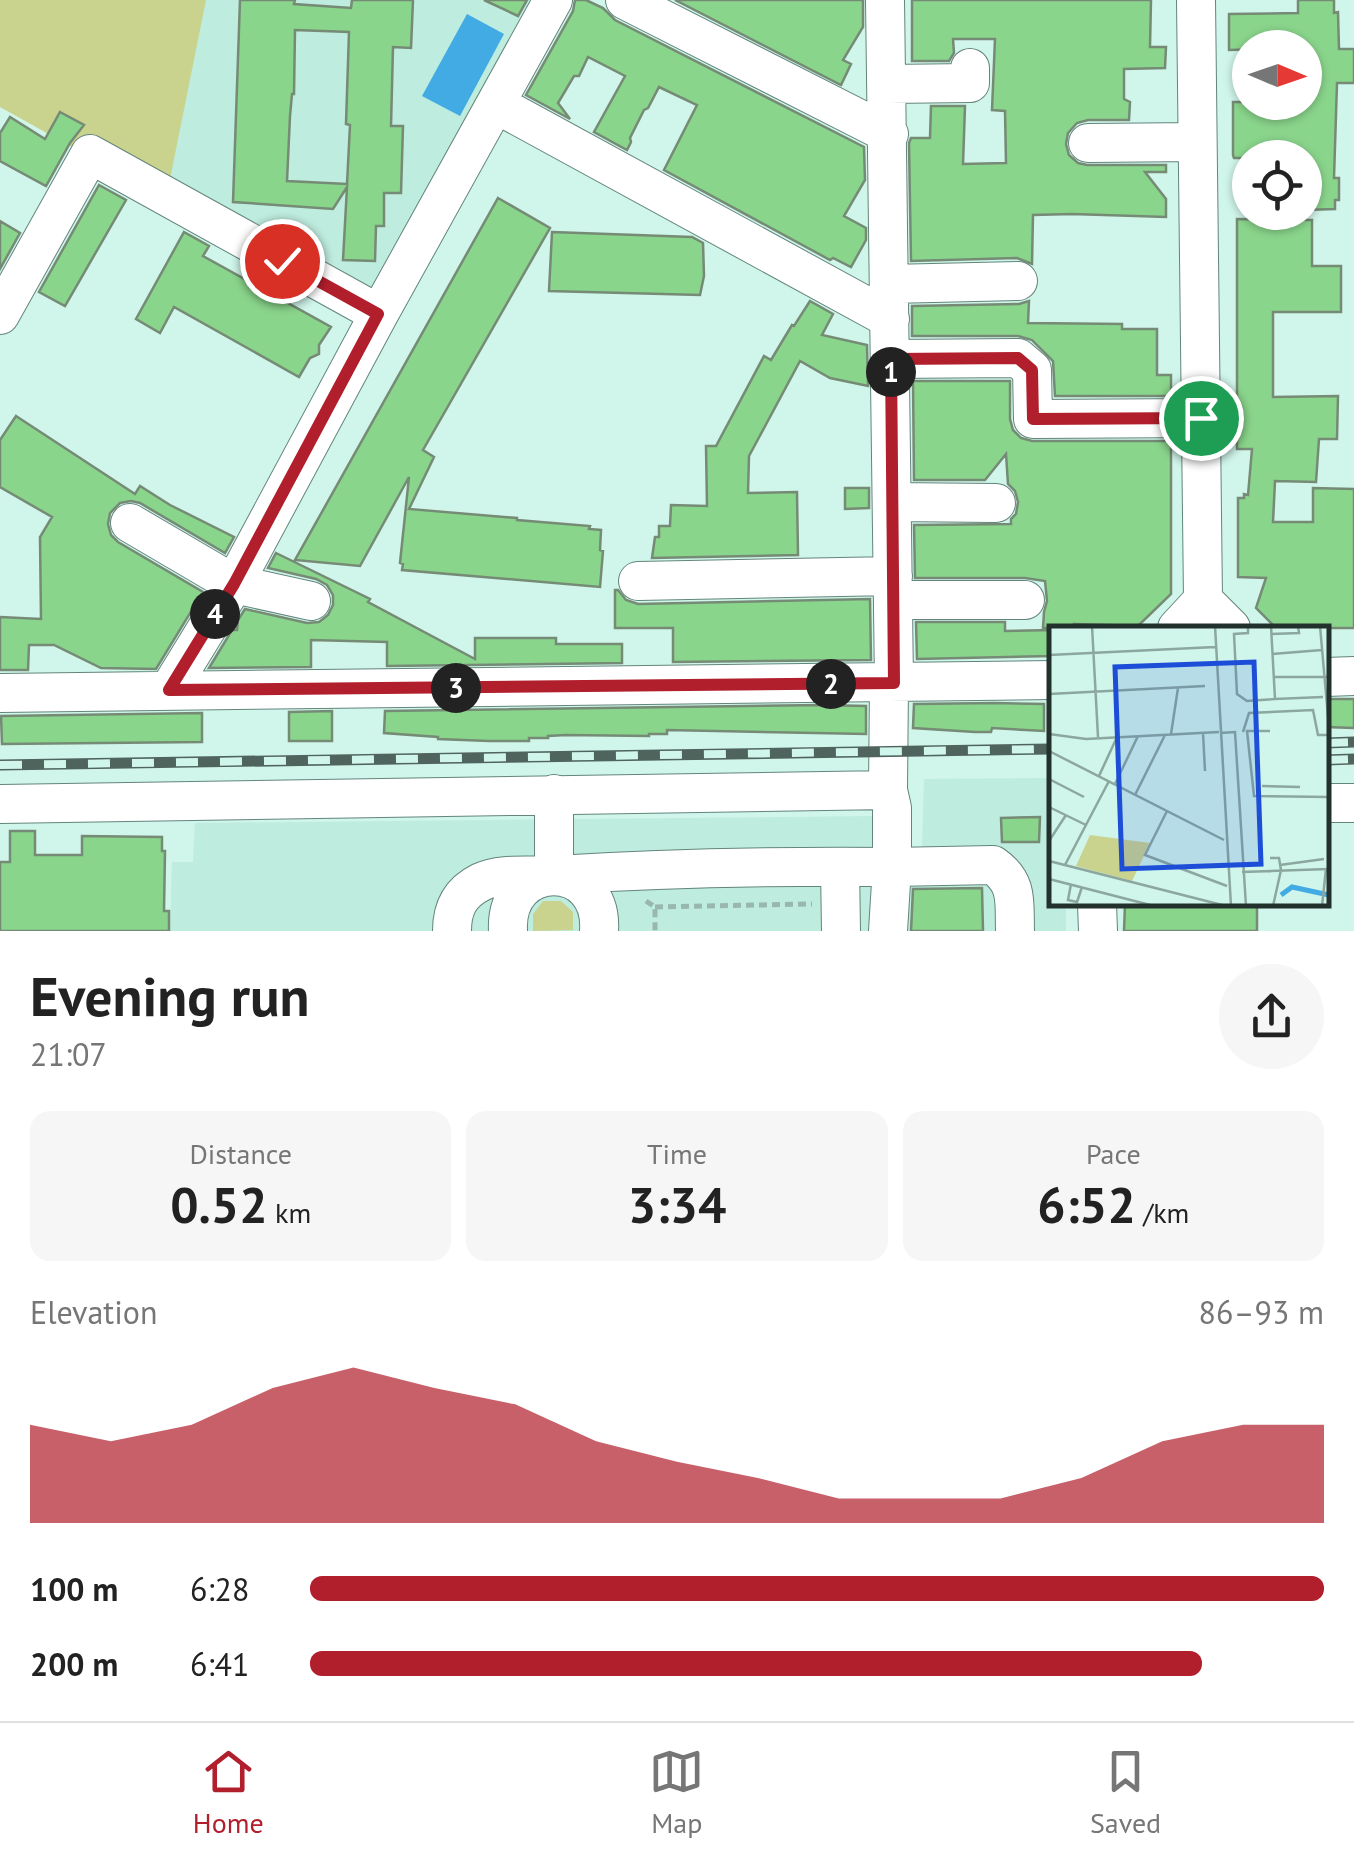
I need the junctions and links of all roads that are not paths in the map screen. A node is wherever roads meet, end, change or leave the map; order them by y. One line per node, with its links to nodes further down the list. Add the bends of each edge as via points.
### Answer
1 (554, 0): 7 (street)
2 (625, 0): 8 (street)
3 (886, 0): 6 (street)
4 (1196, 0): 9 (street)
5 (970, 68): 6 (street, via 970,83)
6 (888, 84): 8 (street)
7 (496, 104): 12 (street); 13 (street)
8 (888, 134): 12 (street)
9 (1198, 142): 10 (street); 16 (street)
10 (1088, 143)
11 (1018, 281): 12 (street)
12 (890, 302): 15 (street)
13 (378, 314): 14 (street, via 90,154); 21 (street)
14 (0, 315)
15 (891, 359): 16 (street, via 1018,358 1032,370 1033,419); 17 (street)
16 (1201, 418): 24 (street)
17 (892, 502): 18 (street); 22 (street)
18 (996, 502)
19 (130, 524): 21 (street)
20 (638, 580): 22 (street)
21 (234, 584): 25 (street); 30 (street)
22 (893, 588): 23 (street); 29 (street)
23 (1025, 600)
24 (1203, 600): 26 (street); 27 (street)
25 (311, 601)
26 (1179, 626)
27 (1229, 626)
28 (1049, 680): 29 (street)
29 (892, 683): 30 (street); 32 (street)
30 (169, 690): 31 (street)
31 (0, 693)
32 (888, 790): 33 (street); 37 (street)
33 (554, 794): 36 (street); 38 (street)
34 (1354, 802): 35 (street)
35 (1329, 803)
36 (0, 804)
37 (892, 867): 39 (street); 44 (street); 45 (street, via 994,866 1013,886)
38 (554, 876): 39 (street, via 595,872); 41 (street, via 481,882 452,912); 42 (street, via 521,889 512,901); 43 (street, via 586,889 595,901)
39 (840, 900)
40 (1097, 906): 46 (street)
41 (452, 931)
42 (508, 931)
43 (599, 931)
44 (888, 931)
45 (1015, 931)
46 (1098, 931)

